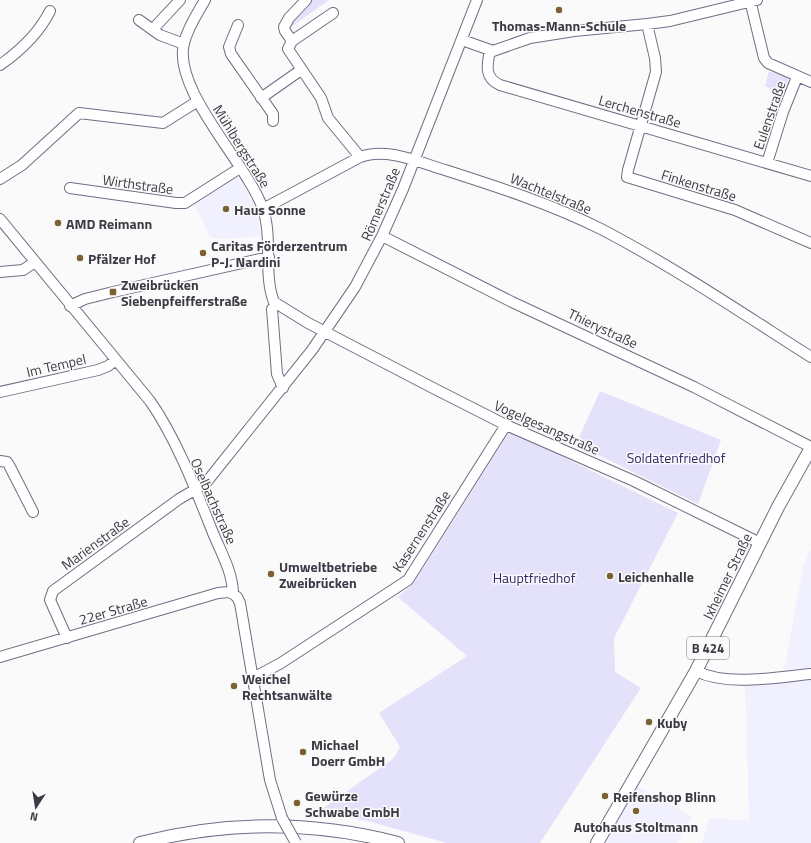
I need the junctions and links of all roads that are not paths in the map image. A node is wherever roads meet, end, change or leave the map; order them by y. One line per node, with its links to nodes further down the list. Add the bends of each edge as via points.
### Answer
1 (180, 0): 11 (street)
2 (206, 0): 14 (street, Mühlbergstraße, via 191,24)
3 (306, 0): 13 (street, via 284,27)
4 (477, 0): 12 (street, Römerstraße)
5 (753, 1): 9 (street); 18 (street, via 764,58 775,67)
6 (50, 11): 16 (street, via 31,38)
7 (333, 13): 13 (street)
8 (138, 20): 11 (street)
9 (647, 24): 15 (street, via 574,30 530,38 505,48); 23 (street, via 656,72)
10 (238, 25): 20 (street, via 229,47 231,54)
11 (153, 29): 14 (street)
12 (462, 40): 15 (street); 25 (street, Römerstraße)
13 (292, 41): 17 (street, via 288,49)
14 (184, 44): 21 (street, Mühlbergstraße, via 183,67 188,84)
15 (490, 50): 23 (street, Lerchenstraße, via 487,70 492,82)
16 (0, 65)
17 (301, 70): 20 (street); 24 (street, via 321,98 328,118)
18 (797, 77): 19 (street); 26 (street, Eulenstraße)
19 (811, 82)
20 (262, 98): 22 (street, via 273,114)
21 (198, 101): 27 (street, Mühlbergstraße); 29 (street, via 163,123 79,113 22,165)
22 (273, 121)
23 (640, 126): 26 (street, Lerchenstraße); 34 (street, Finkenstraße, via 628,170 630,179 735,210)
24 (360, 157): 25 (street, Wachtelstraße, via 378,153); 31 (street, Wachtelstraße)
25 (414, 160): 33 (street, Römerstraße); 41 (street, Wachtelstraße, via 515,192 600,229 703,289)
26 (767, 163): 28 (street, Lerchenstraße)
27 (240, 168): 30 (street, Wirthstraße, via 185,203); 31 (street, Mühlbergstraße)
28 (811, 176)
29 (0, 179)
30 (70, 188)
31 (263, 209): 35 (street, Mühlbergstraße, via 268,232)
32 (0, 219): 36 (street, Oselbachstraße)
33 (382, 236): 40 (street, Römerstraße, via 355,287); 46 (street, Thierystraße, via 512,302 694,387)
34 (811, 243)
35 (269, 257): 38 (street, via 113,292 85,299); 40 (street, Mühlbergstraße, via 274,302)
36 (35, 262): 37 (street, via 23,270); 38 (street, Oselbachstraße)
37 (0, 272)
38 (70, 306): 42 (street, Oselbachstraße)
39 (272, 309): 43 (street, via 277,374)
40 (325, 332): 43 (street, Römerstraße); 45 (street, Vogelgesangstraße)
41 (811, 357)
42 (116, 360): 44 (street, Im Tempel, via 98,370); 48 (street, Oselbachstraße, via 158,412)
43 (283, 388): 48 (street, Römerstraße, via 205,484)
44 (0, 392)
45 (506, 424): 50 (street, Vogelgesangstraße, via 634,481); 56 (street, Kasernenstraße, via 408,580 281,663)
46 (811, 447): 50 (main road, Ixheimer Straße / B 424)
47 (0, 461): 49 (street, via 9,465)
48 (195, 490): 51 (street, Oselbachstraße, via 227,567); 52 (street, Marienstraße, via 53,591 50,600)
49 (33, 512)
50 (760, 543): 54 (main road, Ixheimer Straße / B 424)
51 (233, 594): 52 (street, 22er Straße, via 218,593); 56 (street, Oselbachstraße, via 240,603)
52 (67, 638): 53 (street, 22er Straße)
53 (0, 657)
54 (696, 671): 55 (street, via 705,676 724,680); 60 (main road, Ixheimer Straße / B 424)
55 (811, 674)
56 (253, 678): 58 (street, Oselbachstraße, bridge, via 270,780 282,818)
57 (140, 843): 59 (main road, via 203,831 270,826 340,831)
58 (296, 843)
59 (398, 843)
60 (597, 843)

